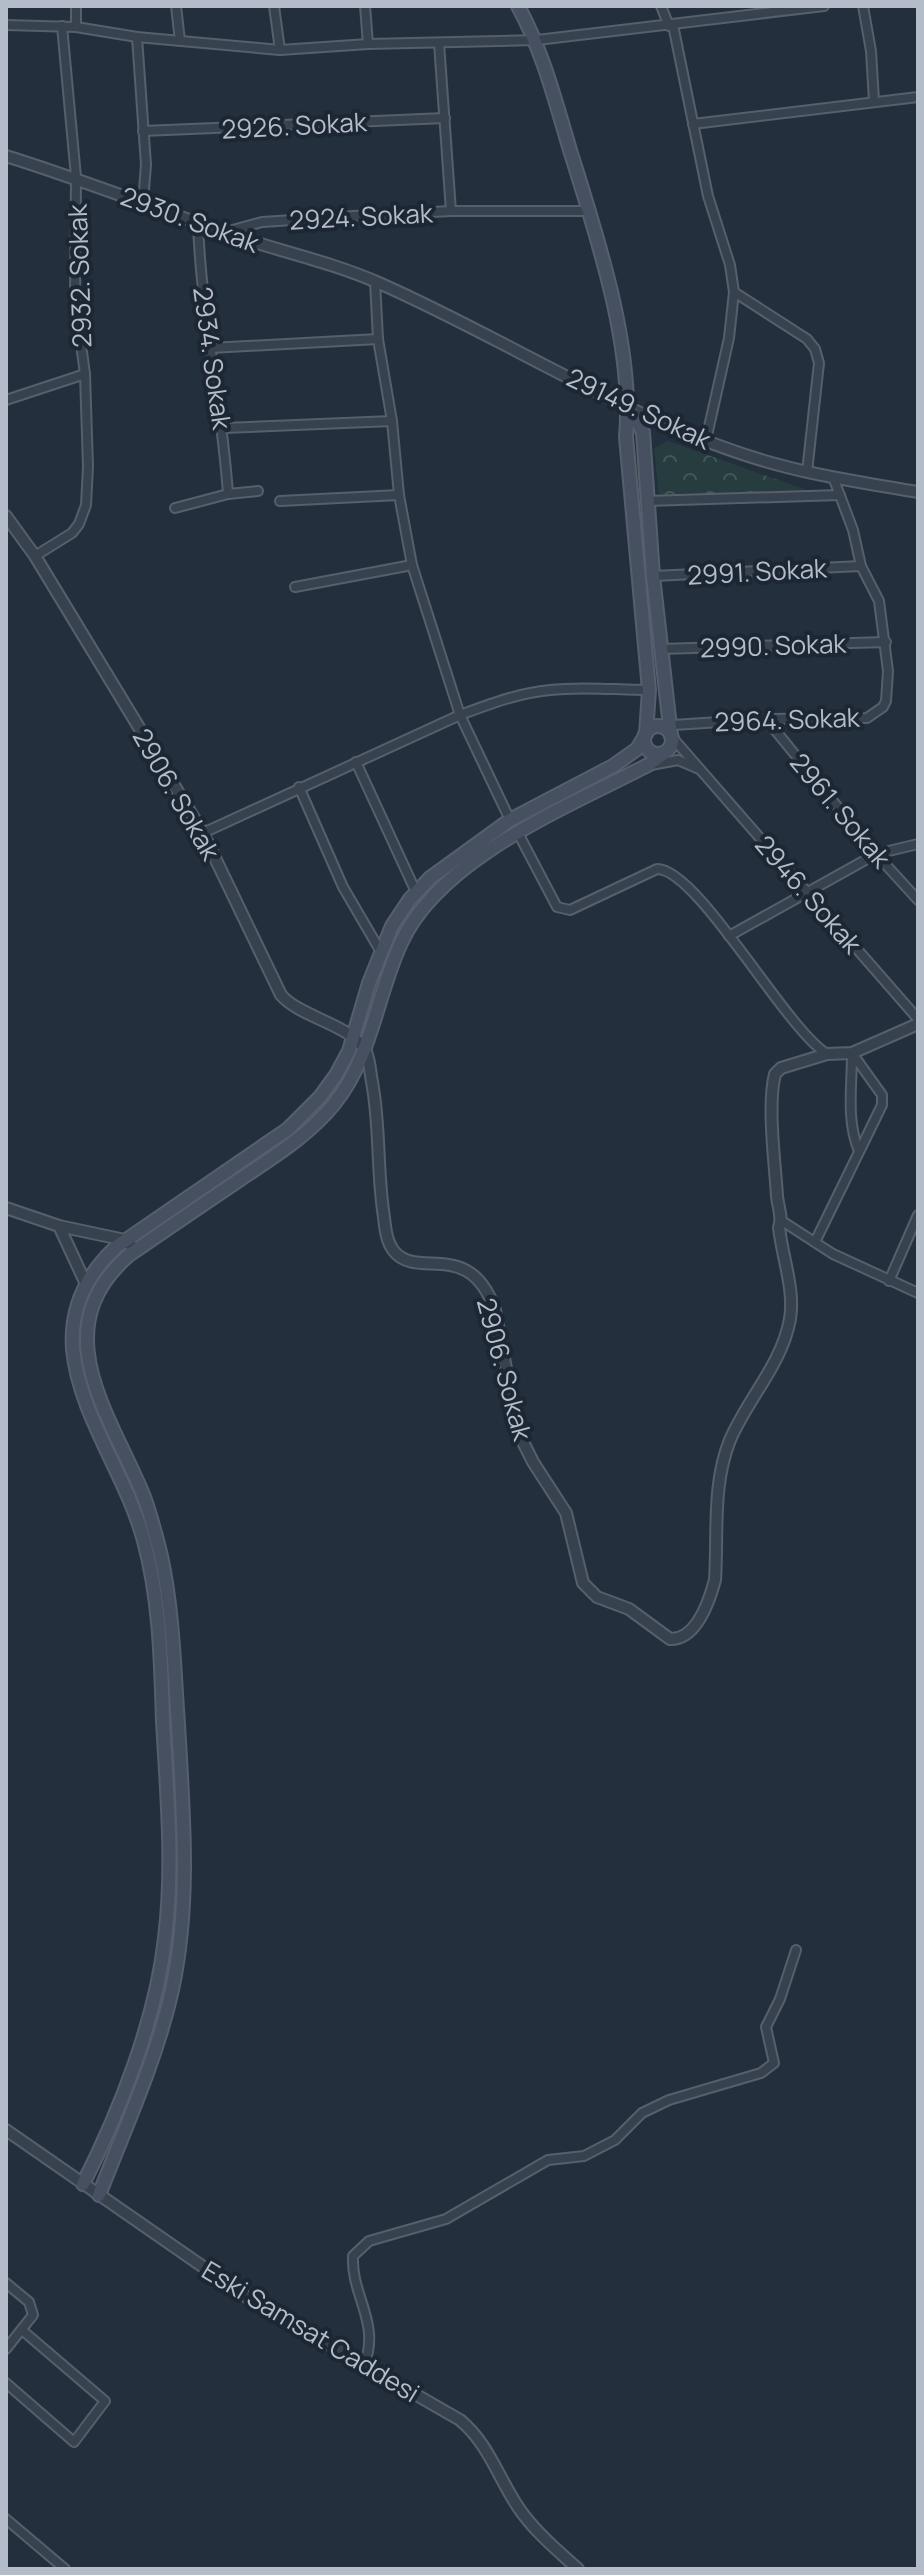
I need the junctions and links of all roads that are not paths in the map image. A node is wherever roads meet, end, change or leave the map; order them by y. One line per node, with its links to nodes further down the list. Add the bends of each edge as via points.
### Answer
1 (76, 6): 13 (street)
2 (176, 6): 16 (street)
3 (274, 6): 19 (street)
4 (365, 6): 18 (street)
5 (518, 6): 15 (main road)
6 (661, 6): 12 (street)
7 (824, 6): 9 (street)
8 (863, 6): 21 (street)
9 (808, 7): 12 (street)
10 (6, 25): 11 (street)
11 (62, 26): 13 (street); 26 (street)
12 (671, 26): 15 (street); 23 (street)
13 (76, 27): 14 (street)
14 (137, 37): 16 (street); 24 (street)
15 (537, 40): 17 (street); 29 (main road)
16 (180, 41): 19 (street)
17 (439, 43): 18 (street); 22 (street)
18 (368, 44): 19 (street)
19 (280, 50)
20 (918, 97): 21 (street)
21 (874, 101): 23 (street)
22 (445, 118): 24 (street, 2926. Sokak); 28 (street)
23 (693, 124): 33 (street)
24 (143, 131): 27 (street)
25 (6, 156): 26 (street, 2930. Sokak)
26 (76, 177): 27 (street, 2930. Sokak); 36 (street, 2932. Sokak, via 75,300)
27 (143, 202): 30 (street, 2930. Sokak)
28 (451, 211): 29 (street, 2924. Sokak); 31 (street, 2924. Sokak, via 262,222)
29 (589, 211): 38 (main road, via 614,309)
30 (198, 223): 31 (street, 2930. Sokak); 35 (street, 2934. Sokak)
31 (224, 233): 32 (street, 2930. Sokak)
32 (375, 281): 34 (street); 38 (street, 29149. Sokak)
33 (734, 292): 41 (street); 42 (street, via 815,349 819,377)
34 (378, 339): 35 (street); 39 (street)
35 (210, 348): 40 (street, 2934. Sokak)
36 (85, 374): 37 (street); 53 (street, 2932. Sokak, via 84,513 72,533)
37 (6, 400)
38 (628, 406): 41 (street, 29149. Sokak); 50 (main road, via 643,432); 60 (main road, via 626,437)
39 (392, 421): 40 (street); 47 (street)
40 (224, 428): 46 (street, 2934. Sokak)
41 (706, 440): 42 (street, 29149. Sokak)
42 (807, 472): 43 (street, 29149. Sokak)
43 (833, 477): 45 (street, 29149. Sokak); 48 (street, 2964. Sokak)
44 (258, 491): 46 (street)
45 (918, 492)
46 (228, 494): 51 (street)
47 (399, 495): 49 (street); 54 (street)
48 (840, 495): 50 (street); 55 (street, 2964. Sokak)
49 (280, 501)
50 (647, 501): 56 (main road)
51 (175, 508)
52 (6, 516): 53 (street, 2906. Sokak)
53 (35, 556): 72 (street, 2906. Sokak)
54 (412, 565): 57 (street); 61 (street)
55 (861, 566): 56 (street, 2991. Sokak); 58 (street, 2964. Sokak, via 879,601)
56 (653, 576): 59 (main road)
57 (295, 587)
58 (886, 642): 59 (street, 2990. Sokak); 62 (street, 2964. Sokak, via 886,701 873,715)
59 (661, 649): 63 (main road)
60 (649, 690): 61 (street, via 549,690); 64 (main road)
61 (460, 715): 67 (street); 71 (street)
62 (766, 719): 63 (street, 2964. Sokak); 75 (street, 2961. Sokak)
63 (667, 729): 64 (main road, via 653,727); 65 (main road, via 671,746); 69 (street, 2946. Sokak)
64 (646, 734): 65 (main road, via 648,750); 71 (main road, via 620,761)
65 (664, 753): 66 (street); 68 (main road)
66 (678, 760): 68 (street); 69 (street)
67 (356, 762): 70 (street); 76 (street)
68 (648, 765): 73 (main road)
69 (700, 770): 77 (street, 2946. Sokak)
70 (299, 787): 72 (street); 80 (street, via 343,887)
71 (510, 820): 76 (main road)
72 (203, 833): 82 (street, 2906. Sokak, via 281,995)
73 (518, 833): 79 (street, via 560,909 570,910 664,869); 83 (main road, via 446,883 414,918 391,964)
74 (918, 844): 75 (street)
75 (876, 854): 77 (street); 78 (street, 2961. Sokak)
76 (416, 892): 80 (main road)
77 (809, 892): 79 (street); 81 (street, 2946. Sokak)
78 (918, 900)
79 (729, 936): 85 (street)
80 (381, 952): 82 (main road)
81 (918, 1021): 84 (street, 2906. Sokak)
82 (354, 1038): 83 (street, 2906. Sokak); 91 (main road, via 329,1087 288,1129)
83 (365, 1050): 89 (street, 2906. Sokak, via 377,1108 389,1243 406,1261 461,1267 487,1291 518,1432 566,1513 583,1583 597,1597 629,1609 670,1639 689,1632 712,1592 717,1503 727,1449 782,1349 791,1317); 93 (main road, via 336,1101 298,1140)
84 (852, 1053): 85 (street, 2906. Sokak); 86 (street, via 851,1115); 86 (street, via 883,1098)
85 (827, 1054): 89 (street, 2906. Sokak, via 781,1068 773,1079)
86 (859, 1151): 92 (street)
87 (6, 1208): 90 (street)
88 (918, 1215): 94 (street)
89 (782, 1221): 92 (street)
90 (59, 1226): 91 (street); 95 (street)
91 (128, 1238): 93 (street); 95 (main road, via 102,1260)
92 (815, 1242): 94 (street)
93 (138, 1248): 100 (main road, via 99,1291 88,1321 86,1350 91,1378 149,1510 166,1582 185,1878 181,1942 164,2020)
94 (889, 1281): 96 (street)
95 (86, 1284): 99 (main road, via 74,1319 76,1367 132,1501 156,1598 169,1877 165,1941 149,2016)
96 (918, 1293)
97 (796, 1950): 104 (street, via 766,2027 774,2063 761,2073 669,2100 584,2156 548,2160 446,2219 369,2241 353,2256 357,2289 366,2308 370,2350)
98 (6, 2130): 99 (street, Eski Samsat Caddesi)
99 (83, 2184): 100 (street, Eski Samsat Caddesi)
100 (99, 2195): 104 (street, Eski Samsat Caddesi, via 248,2298)
101 (6, 2283): 102 (street, via 33,2308)
102 (22, 2330): 103 (street); 105 (street, via 105,2401 74,2442)
103 (6, 2349)
104 (364, 2365): 108 (street, Eski Samsat Caddesi, via 467,2426 520,2510)
105 (6, 2383)
106 (6, 2519): 107 (street)
107 (65, 2569)
108 (578, 2569)

